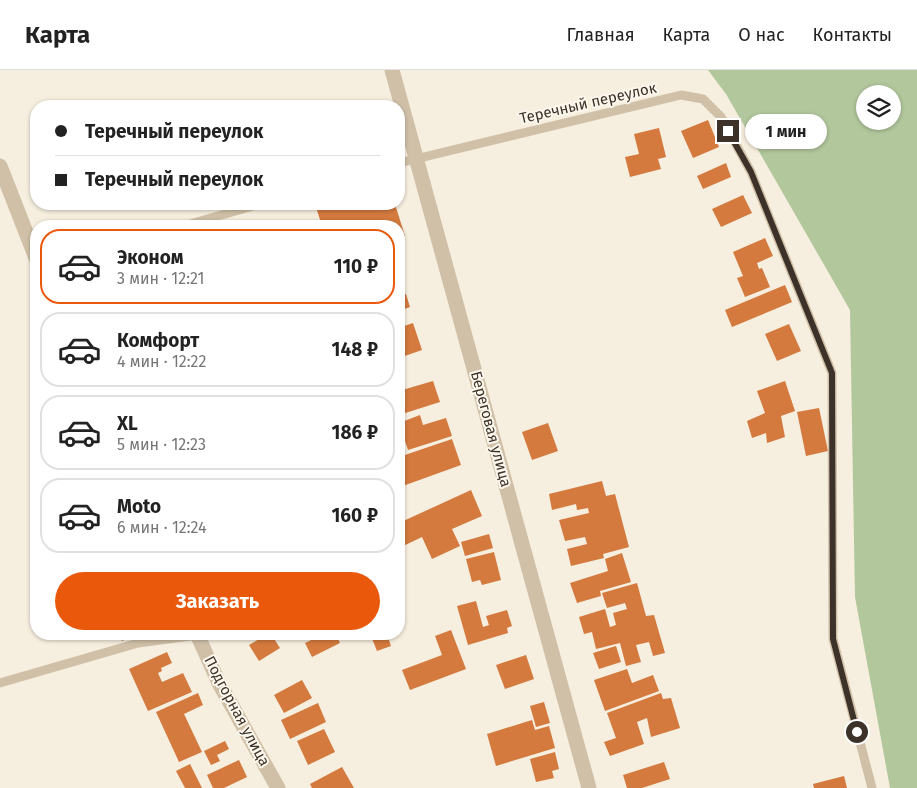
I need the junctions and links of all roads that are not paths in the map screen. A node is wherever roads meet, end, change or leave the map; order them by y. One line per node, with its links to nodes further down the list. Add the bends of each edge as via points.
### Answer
1 (392, 70): 2 (street, Береговая улица)
2 (401, 100)
3 (405, 116): 4 (street, Береговая улица)
4 (417, 158): 5 (lane, Теречный переулок); 14 (street, Береговая улица); 15 (lane, Теречный переулок, via 680,95 703,99 721,117 751,172 832,373 833,639)
5 (405, 161)
6 (0, 166): 9 (street)
7 (239, 210): 8 (lane)
8 (204, 220)
9 (30, 243)
10 (158, 640): 12 (lane)
11 (200, 640): 13 (street, Подгорная улица, via 218,683)
12 (0, 683)
13 (278, 788)
14 (589, 788)
15 (872, 788)

